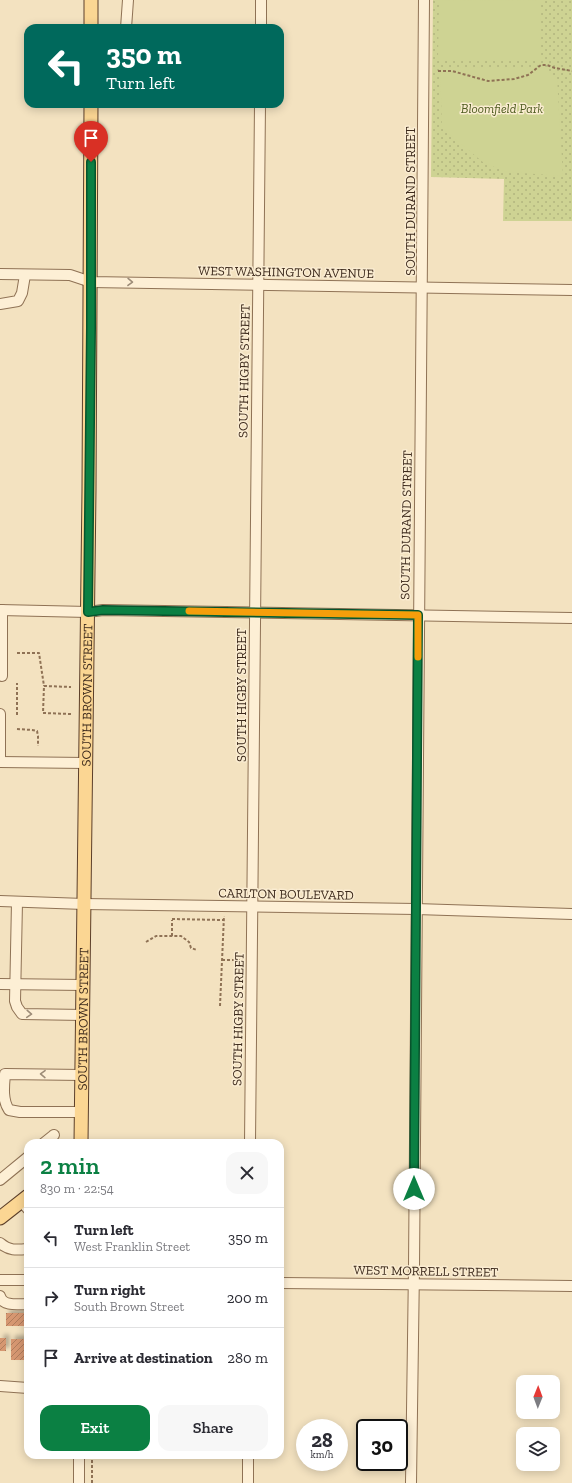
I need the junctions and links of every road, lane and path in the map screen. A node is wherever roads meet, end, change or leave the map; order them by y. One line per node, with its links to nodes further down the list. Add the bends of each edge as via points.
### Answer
1 (91, 0): 5 (main road)
2 (128, 0): 6 (street)
3 (262, 0): 7 (street)
4 (424, 0): 16 (street, SOUTH DURAND STREET)
5 (91, 24)
6 (126, 24)
7 (261, 24)
8 (438, 71): 9 (path, via 452,71 488,81 528,75 541,65)
9 (572, 71)
10 (91, 108): 14 (main road, SOUTH BROWN STREET)
11 (260, 108): 15 (street, SOUTH HIGBY STREET)
12 (0, 274): 13 (street, WEST WASHINGTON AVENUE)
13 (25, 275): 14 (street, WEST WASHINGTON AVENUE, via 70,275); 18 (street, via 22,294 18,301)
14 (91, 282): 15 (street, WEST WASHINGTON AVENUE, one-way to 15); 20 (main road, SOUTH BROWN STREET)
15 (258, 285): 16 (street, WEST WASHINGTON AVENUE); 21 (street, SOUTH HIGBY STREET)
16 (422, 288): 17 (street, WEST WASHINGTON AVENUE); 22 (street, SOUTH DURAND STREET)
17 (572, 290)
18 (0, 304)
19 (1, 610): 20 (street); 25 (street)
20 (88, 612): 21 (street); 35 (main road, SOUTH BROWN STREET)
21 (254, 612): 22 (street); 39 (street, SOUTH HIGBY STREET)
22 (418, 615): 23 (street); 40 (street, SOUTH DURAND STREET)
23 (572, 618)
24 (17, 653): 27 (path, via 39,653)
25 (2, 676)
26 (17, 683): 31 (path)
27 (44, 686): 28 (path); 30 (path, via 43,713)
28 (71, 688)
29 (0, 714): 34 (street)
30 (71, 714)
31 (17, 715)
32 (17, 729): 33 (path, via 37,731)
33 (38, 746)
34 (0, 762): 35 (street)
35 (86, 763): 38 (main road, SOUTH BROWN STREET)
36 (0, 901): 37 (street, CARLTON BOULEVARD)
37 (17, 902): 38 (street, CARLTON BOULEVARD); 51 (street)
38 (84, 904): 39 (street, CARLTON BOULEVARD); 53 (main road, SOUTH BROWN STREET)
39 (252, 906): 40 (street, CARLTON BOULEVARD); 62 (street, SOUTH HIGBY STREET)
40 (416, 909): 42 (street, CARLTON BOULEVARD); 72 (street, SOUTH DURAND STREET)
41 (173, 914): 44 (path)
42 (572, 914)
43 (224, 915): 45 (path)
44 (172, 919): 45 (path); 46 (path)
45 (224, 920): 49 (path)
46 (172, 936): 47 (path, via 156,936); 48 (path, via 181,936 190,942 191,948)
47 (146, 942)
48 (197, 950)
49 (222, 960): 50 (path); 54 (path)
50 (244, 960)
51 (16, 983): 52 (street); 53 (street); 55 (street, one-way to 55, via 17,1008 22,1014)
52 (0, 984)
53 (84, 985): 55 (main road, SOUTH BROWN STREET)
54 (220, 1006)
55 (83, 1015): 56 (main road, SOUTH BROWN STREET)
56 (82, 1075): 57 (street, one-way to 57, via 5,1074); 58 (main road, SOUTH BROWN STREET)
57 (3, 1108): 58 (street, via 20,1112)
58 (81, 1112): 61 (main road, SOUTH BROWN STREET)
59 (54, 1135): 60 (street)
60 (49, 1139)
61 (81, 1139)
62 (250, 1139)
63 (24, 1161): 64 (street)
64 (0, 1180)
65 (24, 1203): 66 (main road)
66 (0, 1218)
67 (0, 1243): 68 (street, via 13,1250)
68 (24, 1249)
69 (0, 1280): 70 (street)
70 (24, 1280)
71 (284, 1283): 72 (street, WEST MORRELL STREET)
72 (414, 1284): 73 (street, WEST MORRELL STREET); 84 (street, SOUTH DURAND STREET)
73 (572, 1286)
74 (0, 1296): 75 (street, via 6,1304)
75 (24, 1304)
76 (0, 1386): 77 (street)
77 (24, 1388)
78 (79, 1459): 81 (street)
79 (92, 1459): 82 (path)
80 (248, 1459): 83 (street)
81 (79, 1483)
82 (92, 1483)
83 (248, 1483)
84 (411, 1483)

